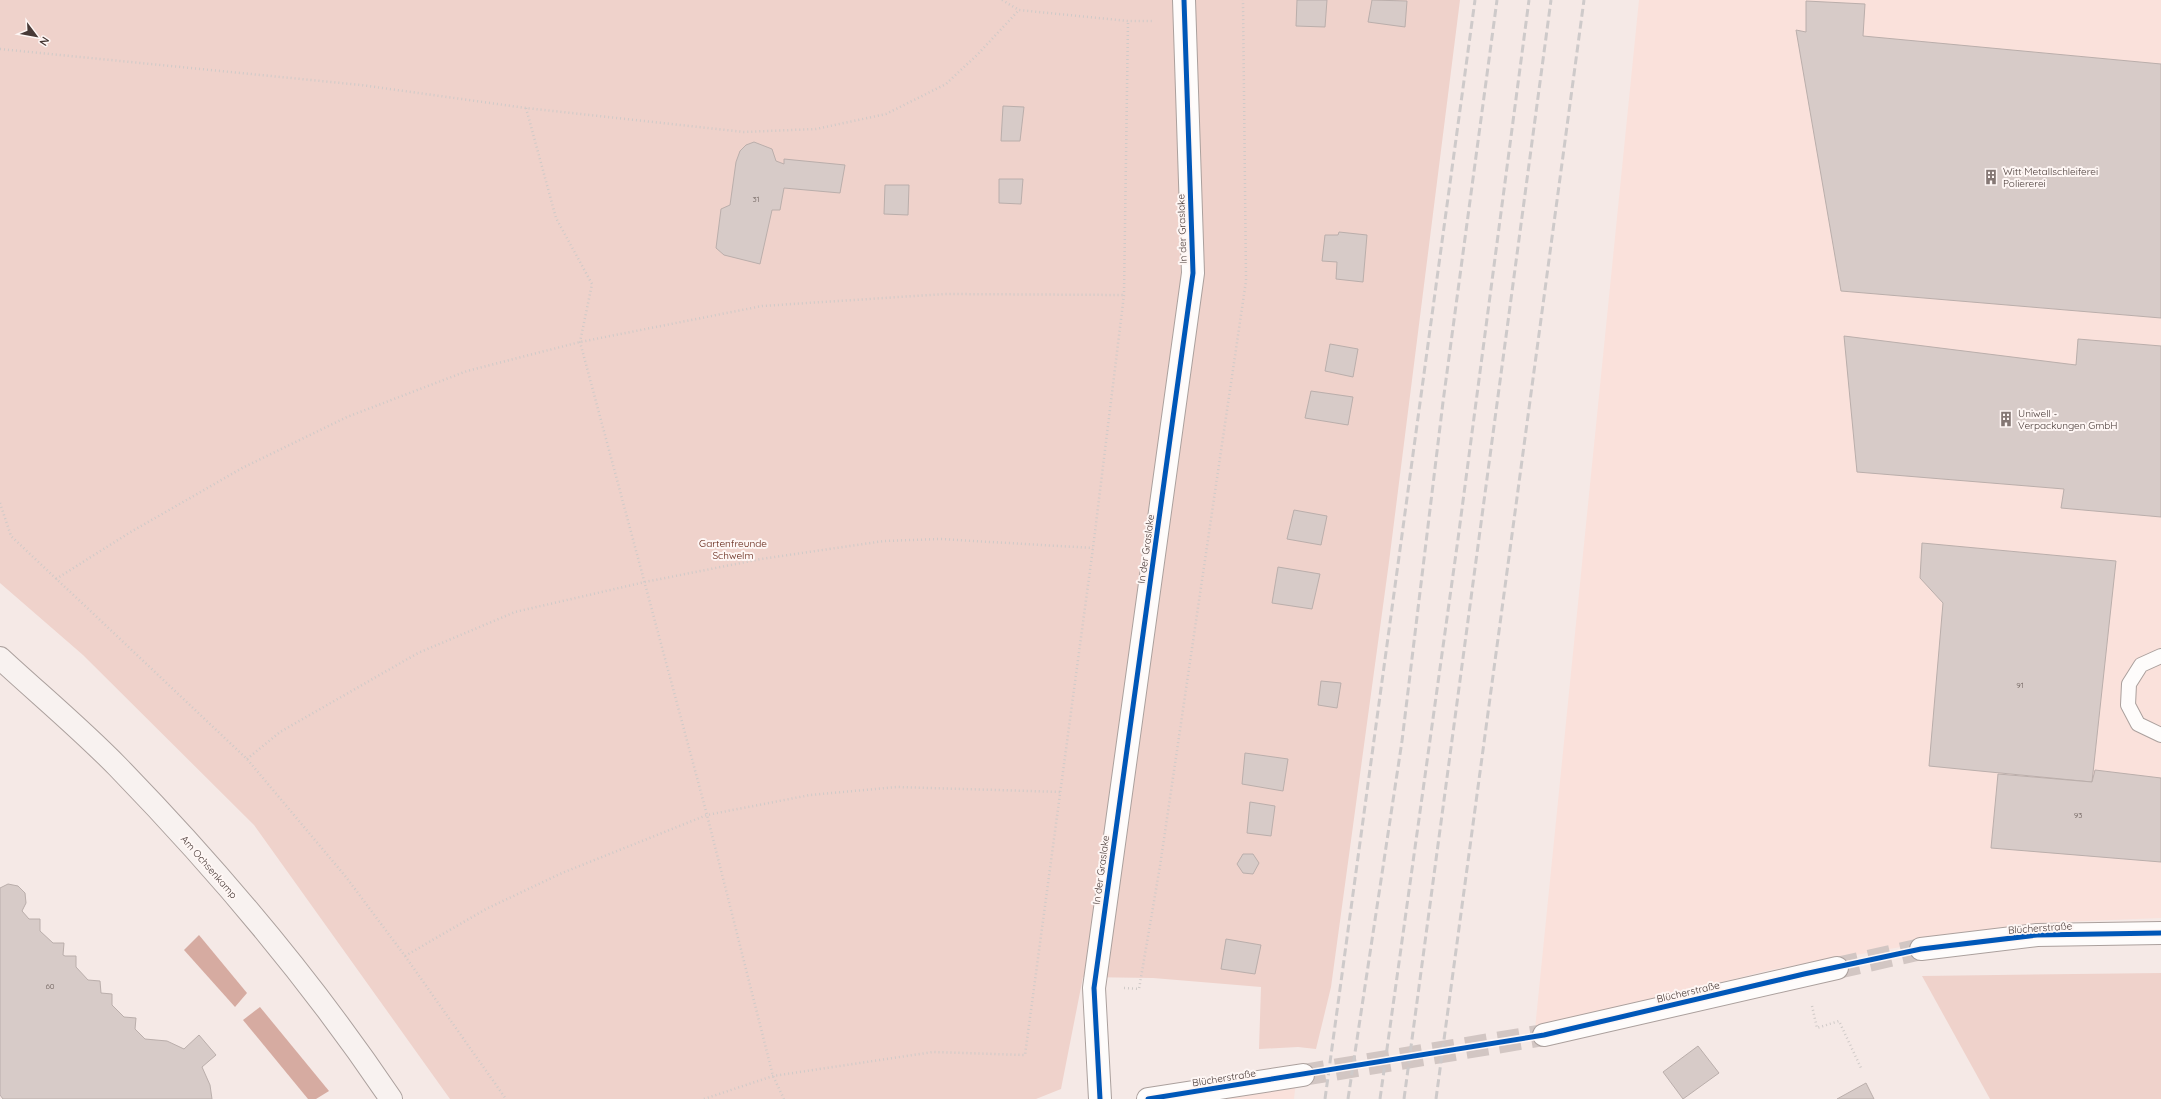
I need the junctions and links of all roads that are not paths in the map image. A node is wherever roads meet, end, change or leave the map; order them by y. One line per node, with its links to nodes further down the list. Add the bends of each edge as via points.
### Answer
1 (1184, 10): 11 (street, In der Graslake, via 1193,273 1094,988)
2 (2161, 656): 4 (lane, via 2141,665 2129,684 2128,705 2138,724)
3 (0, 658): 10 (main road, Am Ochsenkamp, via 117,766 190,845 309,984 353,1042)
4 (2161, 735)
5 (2161, 933): 6 (street, Blücherstraße, via 2037,935)
6 (1921, 949)
7 (1837, 968): 8 (street, Blücherstraße)
8 (1544, 1035)
9 (1303, 1075): 12 (street, Blücherstraße)
10 (391, 1099)
11 (1100, 1099)
12 (1148, 1099)

